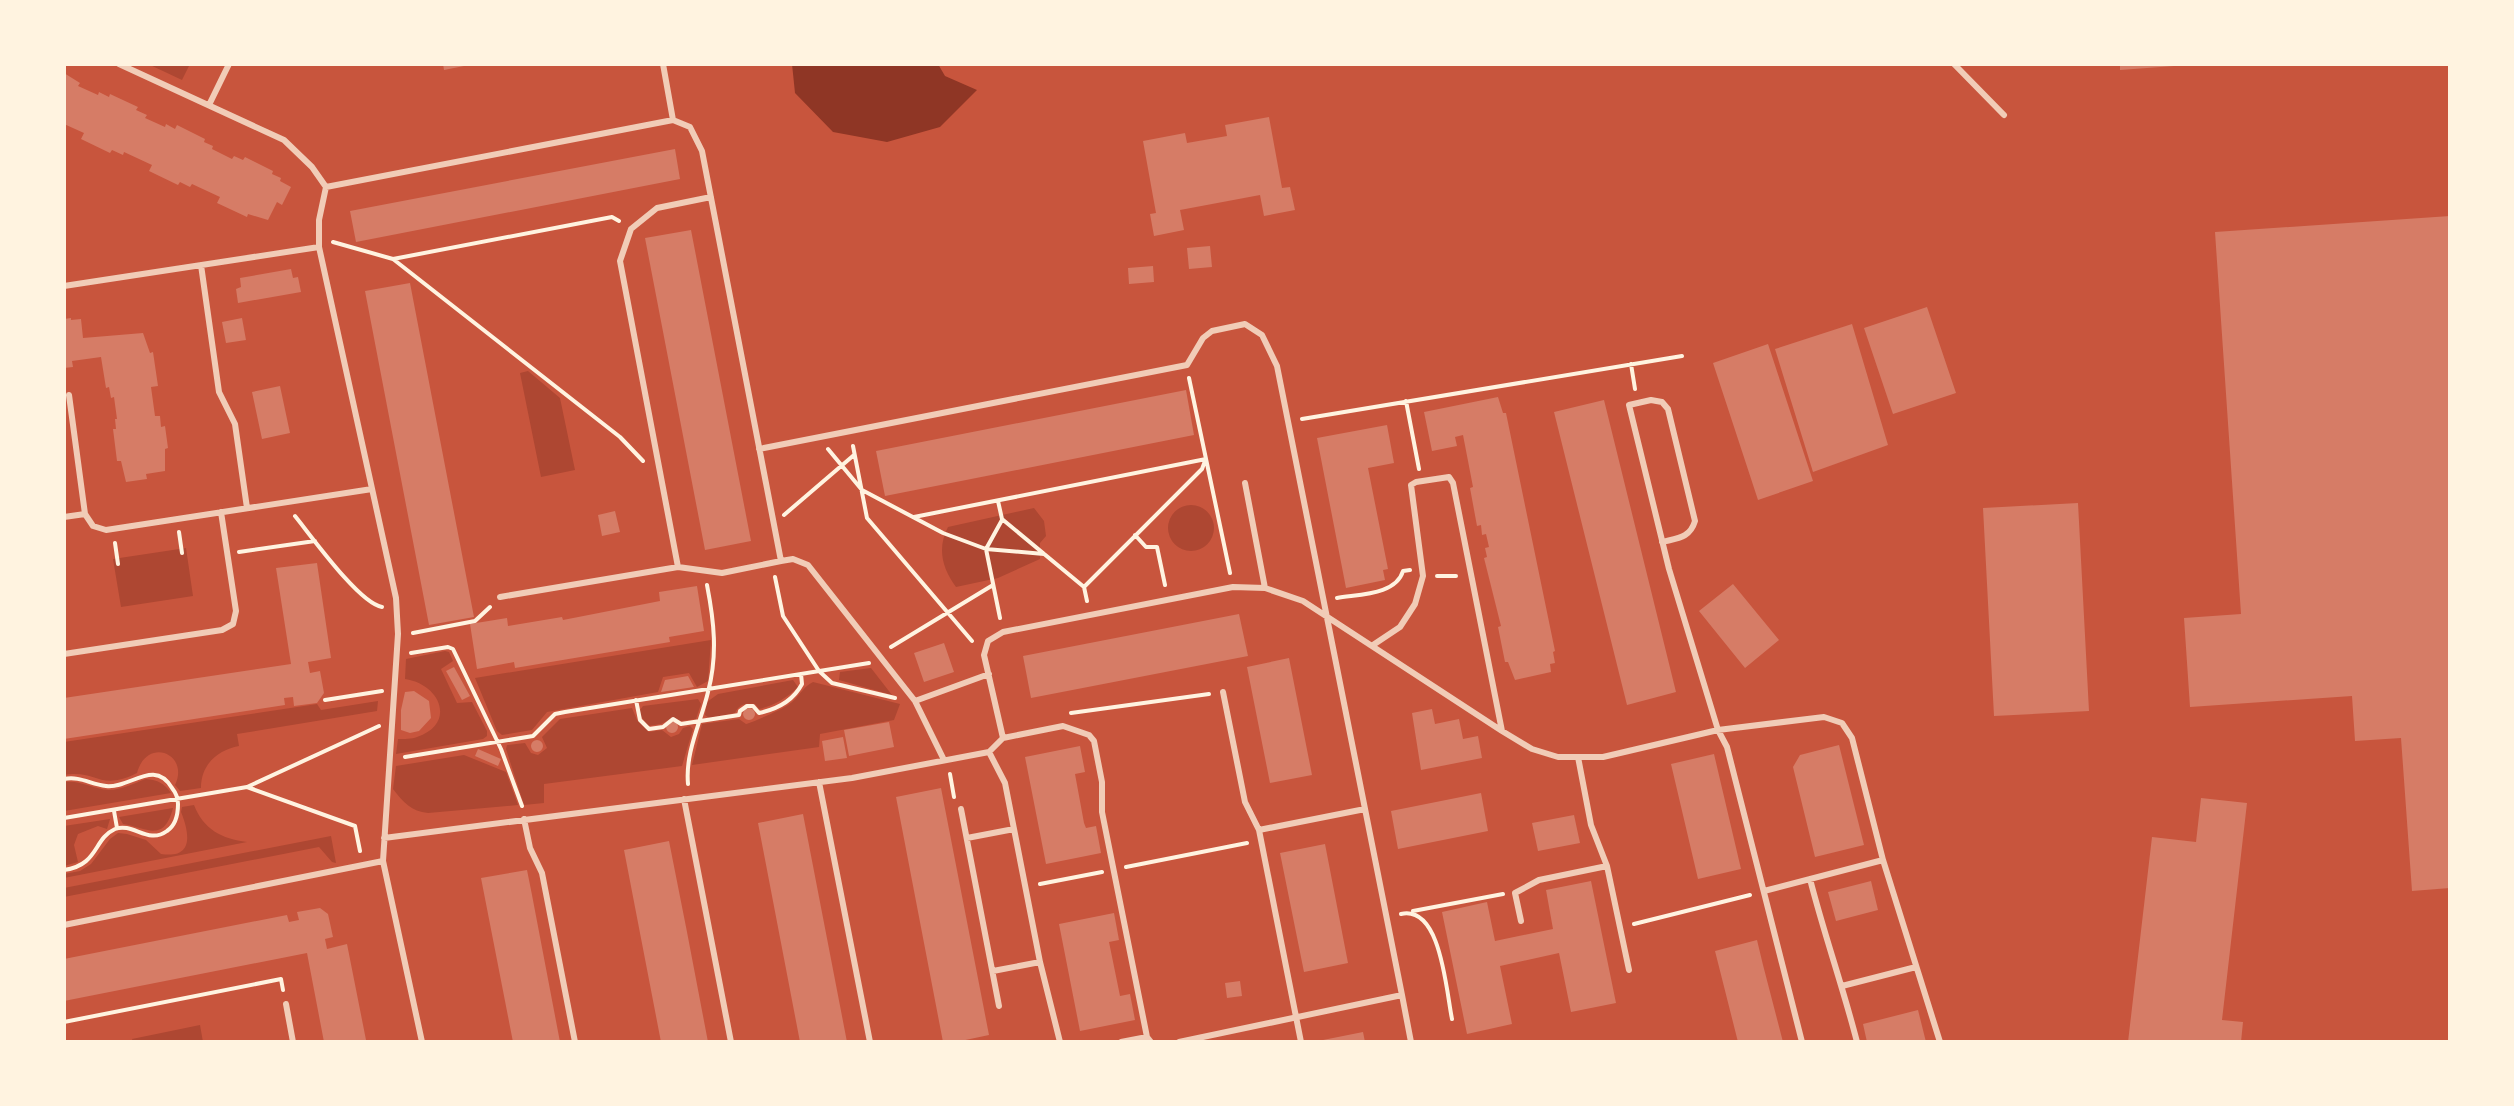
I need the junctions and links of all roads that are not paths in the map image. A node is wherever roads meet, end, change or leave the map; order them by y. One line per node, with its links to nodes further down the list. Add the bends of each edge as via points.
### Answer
1 (119, 64): 5 (lane)
2 (229, 64): 5 (lane)
3 (663, 64): 7 (lane)
4 (1954, 64): 6 (lane)
5 (209, 105): 8 (lane, via 284,140)
6 (2004, 115)
7 (673, 120): 8 (lane); 9 (lane, via 690,127 702,151)
8 (326, 187): 10 (lane)
9 (711, 197): 14 (lane); 23 (lane, via 657,208 631,229 620,261)
10 (319, 247): 11 (lane); 16 (lane)
11 (201, 265): 12 (lane); 17 (lane, via 219,392 235,424)
12 (64, 286)
13 (69, 395): 19 (lane)
14 (759, 449): 22 (lane); 26 (lane, via 1187,365 1212,331 1245,324 1262,335 1277,366)
15 (1245, 483): 24 (lane)
16 (372, 489): 17 (lane); 45 (lane, via 396,598)
17 (247, 508): 18 (lane)
18 (221, 512): 19 (lane, via 106,530 93,526); 28 (lane, via 236,611 233,624)
19 (85, 514): 20 (lane)
20 (64, 517)
21 (1662, 542): 21 (lane, via 1629,405 1651,400 1668,409 1695,521 1685,537); 32 (lane)
22 (776, 562): 23 (lane, via 722,573); 31 (lane, via 793,559 808,565)
23 (678, 567): 25 (lane)
24 (1265, 588): 26 (lane); 29 (lane, via 1233,587 1003,632 988,641 984,655)
25 (500, 597)
26 (1326, 613): 27 (lane); 41 (lane)
27 (1373, 645): 33 (lane); 33 (lane, via 1400,627 1415,604 1423,576 1411,485 1449,477)
28 (64, 654)
29 (989, 674): 31 (lane); 34 (lane)
30 (1223, 692): 44 (lane, via 1245,802)
31 (915, 701): 37 (lane)
32 (1718, 730): 36 (lane, via 1603,757); 47 (lane, via 1824,717 1842,723 1852,738); 51 (lane)
33 (1502, 731): 36 (lane, via 1532,749)
34 (1003, 738): 35 (lane); 63 (lane, via 1063,726 1094,741 1102,812)
35 (989, 752): 37 (lane); 43 (lane, via 1005,783)
36 (1578, 757): 49 (lane, via 1591,825)
37 (944, 760): 38 (lane)
38 (819, 782): 39 (lane); 68 (lane)
39 (687, 798): 42 (lane); 67 (lane)
40 (961, 809): 46 (lane)
41 (1365, 809): 44 (lane); 59 (lane)
42 (524, 819): 45 (lane); 66 (lane, via 542,873)
43 (1014, 829): 46 (lane); 54 (lane)
44 (1259, 830): 62 (lane)
45 (384, 838): 48 (lane)
46 (967, 838): 57 (lane)
47 (1883, 860): 50 (lane); 55 (lane)
48 (383, 861): 53 (lane); 65 (lane)
49 (1607, 866): 52 (lane, via 1539,880 1515,893); 56 (lane)
50 (1810, 879): 51 (lane); 58 (lane)
51 (1764, 891): 74 (lane)
52 (1521, 921)
53 (64, 925)
54 (1040, 962): 57 (lane); 69 (lane)
55 (1916, 967): 58 (lane); 76 (lane)
56 (1629, 970)
57 (993, 971): 61 (lane)
58 (1842, 986): 75 (lane)
59 (1402, 995): 62 (lane); 73 (lane)
60 (286, 1004): 64 (lane)
61 (999, 1006)
62 (1296, 1017): 71 (lane); 72 (lane)
63 (1149, 1039): 70 (lane)
64 (293, 1042)
65 (422, 1042)
66 (575, 1042)
67 (731, 1042)
68 (870, 1042)
69 (1060, 1042)
70 (1121, 1042)
71 (1179, 1042)
72 (1301, 1042)
73 (1411, 1042)
74 (1802, 1042)
75 (1857, 1042)
76 (1940, 1042)

